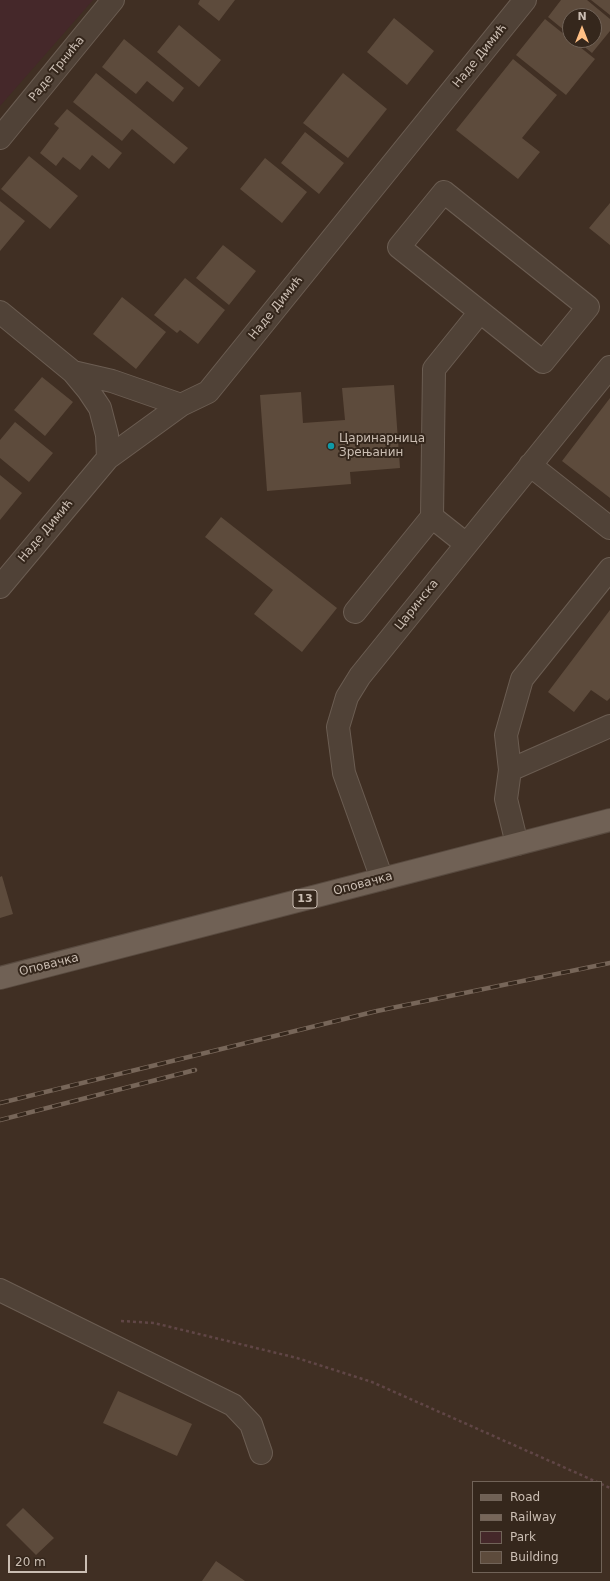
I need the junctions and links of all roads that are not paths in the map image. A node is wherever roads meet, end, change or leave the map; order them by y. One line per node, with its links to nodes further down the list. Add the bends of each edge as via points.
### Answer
1 (113, 0): 3 (street, Раде Трнића)
2 (525, 0): 8 (street, Наде Димић, via 208,392)
3 (0, 138)
4 (0, 312): 7 (street)
5 (480, 312): 5 (street, via 399,247 444,192 588,307 543,362); 11 (street, via 434,369)
6 (610, 367): 10 (street, Царинска)
7 (73, 372): 8 (street, via 112,381); 9 (street, via 100,408 107,435)
8 (181, 405): 9 (street, Наде Димић)
9 (108, 458): 15 (street, Наде Димић)
10 (530, 465): 12 (street); 13 (street, Царинска)
11 (432, 517): 13 (street); 16 (street)
12 (610, 528)
13 (466, 544): 21 (street, Царинска, via 360,676 347,697 338,728 344,773)
14 (610, 568): 18 (street, via 522,679 506,735)
15 (0, 587)
16 (355, 612)
17 (610, 726): 18 (street)
18 (510, 770): 20 (street, via 506,799)
19 (610, 820): 20 (main road, Оповачка / 13)
20 (517, 844): 21 (main road, Оповачка / 13)
21 (382, 879): 22 (main road, Оповачка / 13)
22 (0, 978)
23 (0, 1290): 24 (street, via 234,1405 251,1424)
24 (262, 1453)

